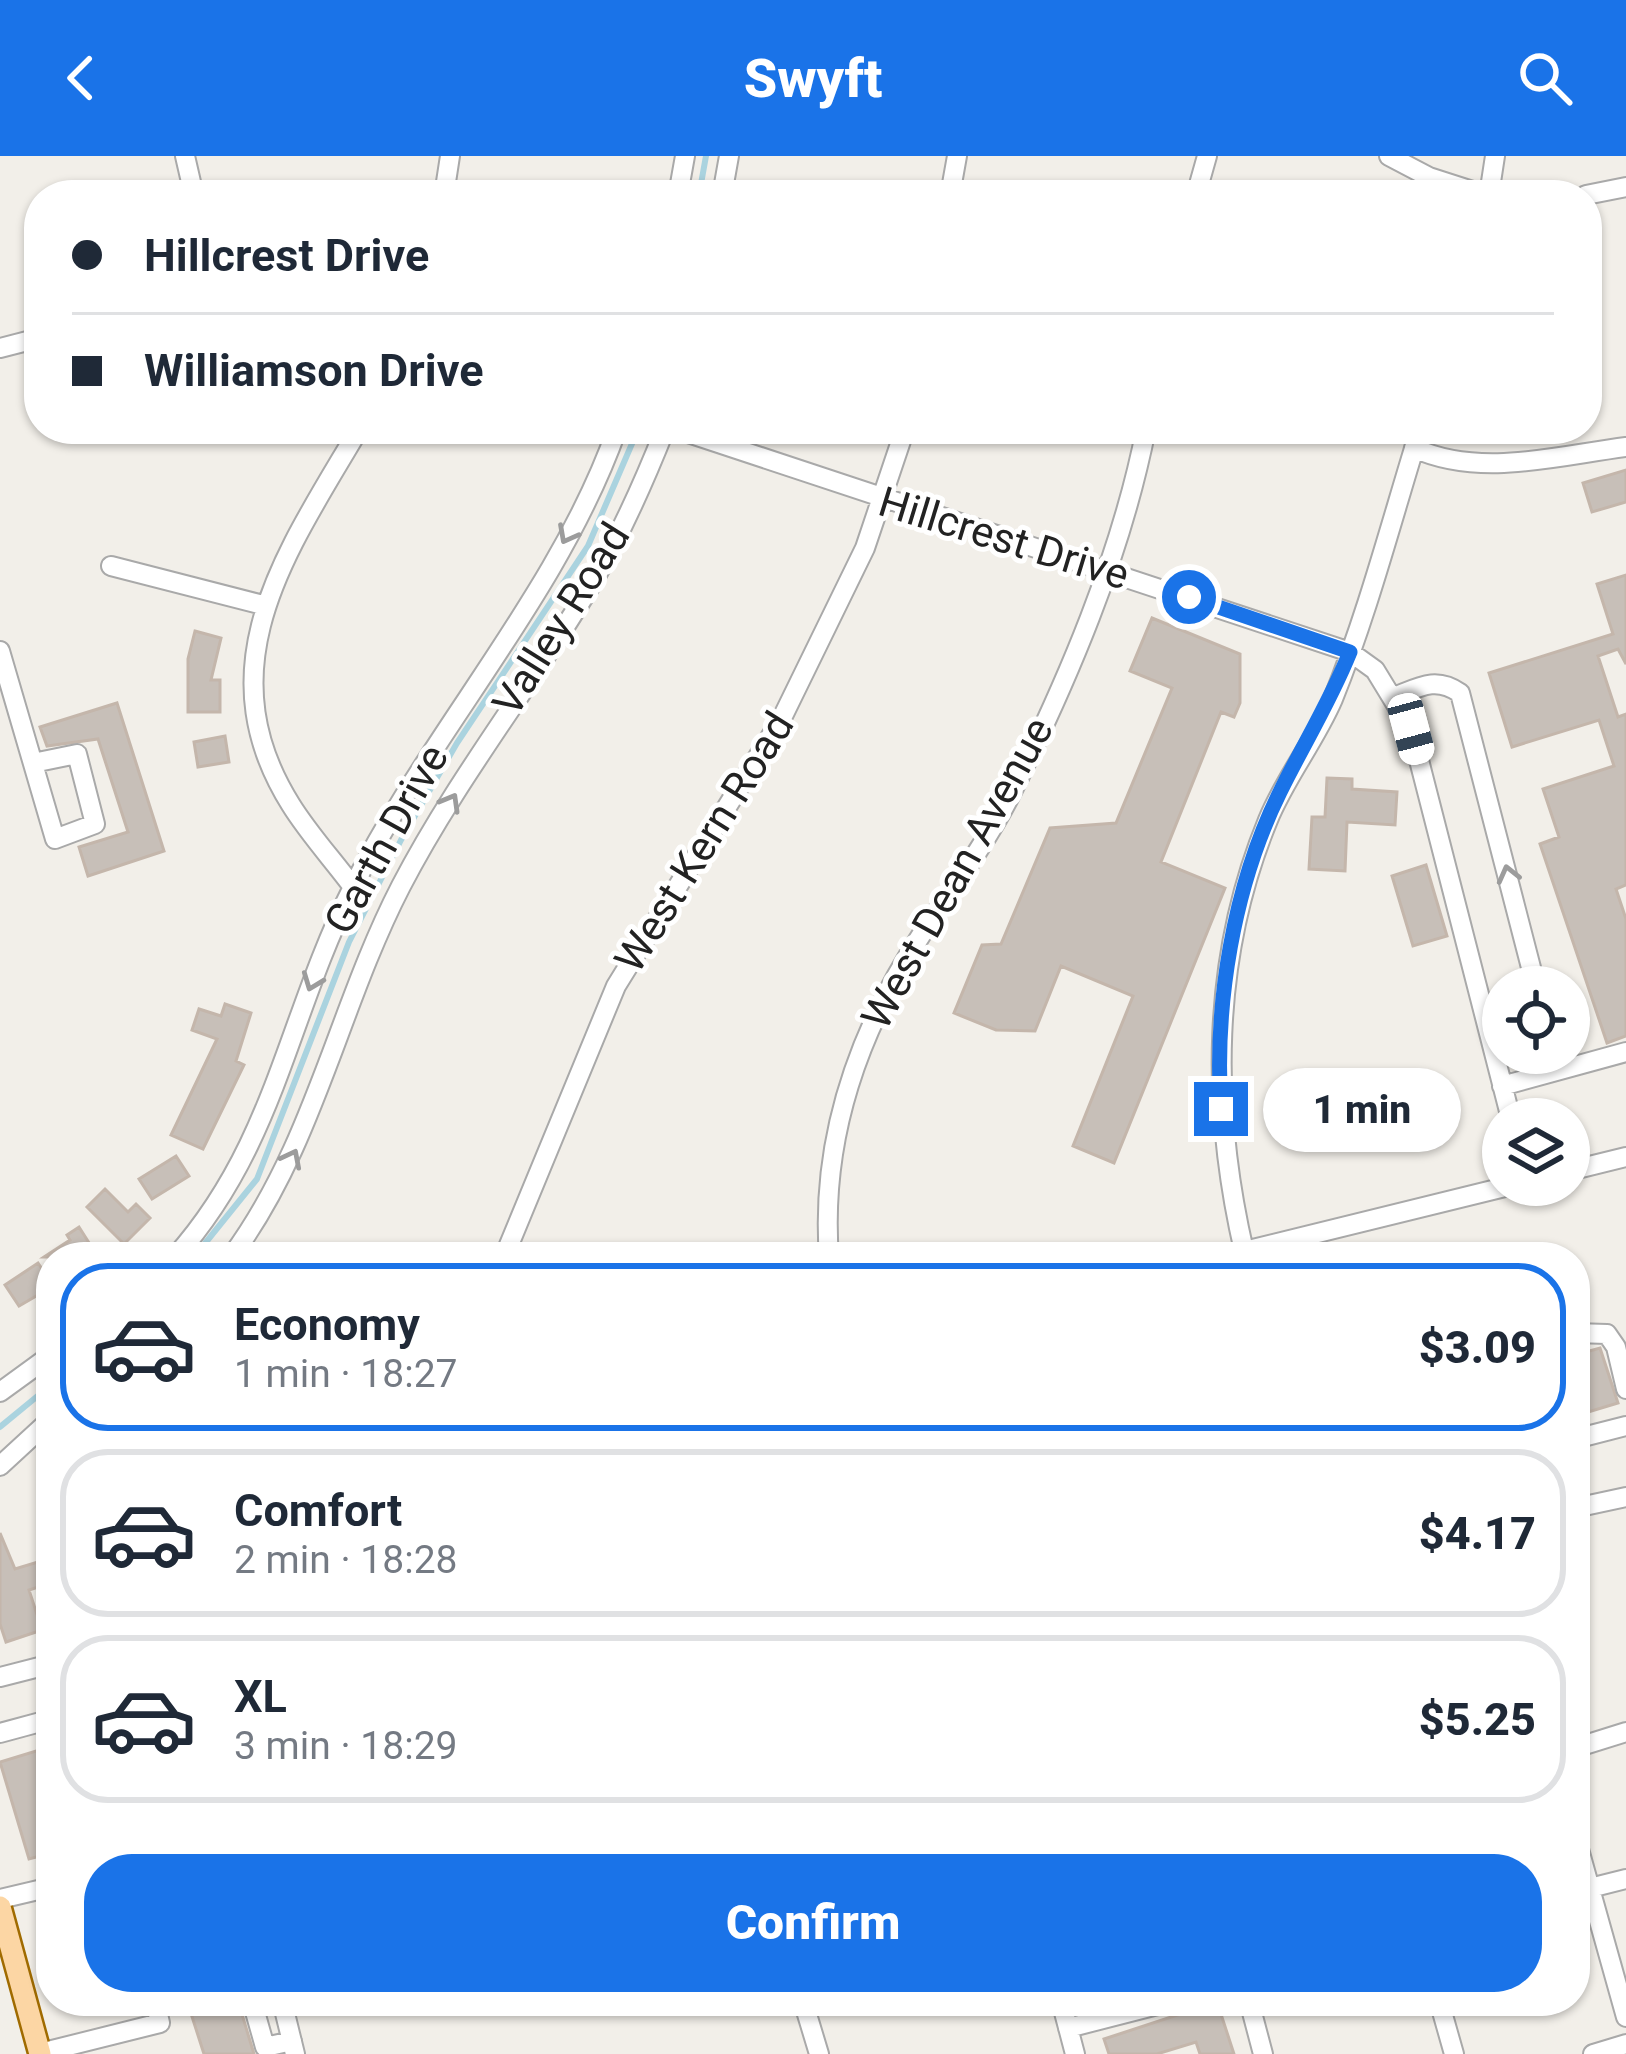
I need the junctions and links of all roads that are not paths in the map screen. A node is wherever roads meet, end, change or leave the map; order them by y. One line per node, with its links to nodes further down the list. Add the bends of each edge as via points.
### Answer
1 (1389, 156): 2 (street)
2 (1439, 180)
3 (351, 444): 15 (street)
4 (610, 444): 20 (street, Garth Drive, one-way to 20, via 550,568)
5 (658, 444): 31 (street, Valley Road, one-way to 5, via 302,1137 401,886 591,585)
6 (720, 444): 12 (street, Hillcrest Drive)
7 (901, 444): 12 (street, West Kern Road)
8 (1142, 444): 14 (street, West Dean Avenue)
9 (1415, 444): 17 (street)
10 (1423, 444): 11 (street, via 1443,462 1498,464)
11 (1626, 447)
12 (884, 500): 14 (street, Hillcrest Drive); 32 (street, West Kern Road, via 782,718 616,986)
13 (111, 566): 15 (street)
14 (1108, 570): 17 (street, Hillcrest Drive); 33 (street, West Dean Avenue, via 1008,798 863,1042 835,1124)
15 (263, 605): 20 (street, via 251,683 256,718 290,804)
16 (0, 650): 19 (street)
17 (1350, 652): 18 (street, Hillcrest Drive); 34 (street, via 1265,826 1230,956 1219,1082)
18 (1394, 697): 21 (street, one-way to 18, via 1460,692 1430,682); 25 (street, Hillcrest Drive, via 1417,753)
19 (33, 763): 19 (street, via 55,839 95,824 76,754)
20 (353, 886): 30 (street, Garth Drive, one-way to 30, via 262,1126 226,1193)
21 (1531, 966)
22 (1626, 1052): 23 (street)
23 (1590, 1057)
24 (1527, 1074): 25 (street)
25 (1502, 1086): 26 (street, Hillcrest Drive)
26 (1505, 1098)
27 (1626, 1157): 28 (street)
28 (1590, 1166)
29 (1482, 1193): 35 (street)
30 (187, 1242)
31 (242, 1242)
32 (510, 1242)
33 (830, 1242)
34 (1242, 1242)
35 (1281, 1242)
36 (1590, 1333): 38 (street, via 1607,1334 1616,1347)
37 (36, 1365): 39 (street)
38 (1626, 1389)
39 (0, 1392)
40 (1626, 1426): 42 (street)
41 (36, 1432): 43 (street)
42 (1590, 1435)
43 (0, 1466)
44 (1626, 1496): 45 (street)
45 (1590, 1504)
46 (36, 1668): 47 (street)
47 (0, 1677)
48 (36, 1723): 50 (street)
49 (1626, 1732): 51 (street)
50 (0, 1733)
51 (1590, 1743)
52 (1626, 1879): 53 (street)
53 (1590, 1888): 64 (street)
54 (36, 1892): 55 (street)
55 (0, 1903): 69 (main road)
56 (158, 2016): 68 (street, via 160,2023)
57 (256, 2016): 67 (street, via 266,2048)
58 (286, 2016): 67 (street)
59 (808, 2016): 70 (street)
60 (1064, 2016): 65 (street)
61 (1115, 2016): 65 (street)
62 (1253, 2016): 72 (street)
63 (1443, 2016): 73 (street)
64 (1626, 2017)
65 (1068, 2028): 71 (street)
66 (1626, 2044): 74 (street)
67 (293, 2047)
68 (92, 2048): 69 (street)
69 (40, 2054)
70 (819, 2054)
71 (1075, 2054)
72 (1263, 2054)
73 (1454, 2054)
74 (1593, 2054)

